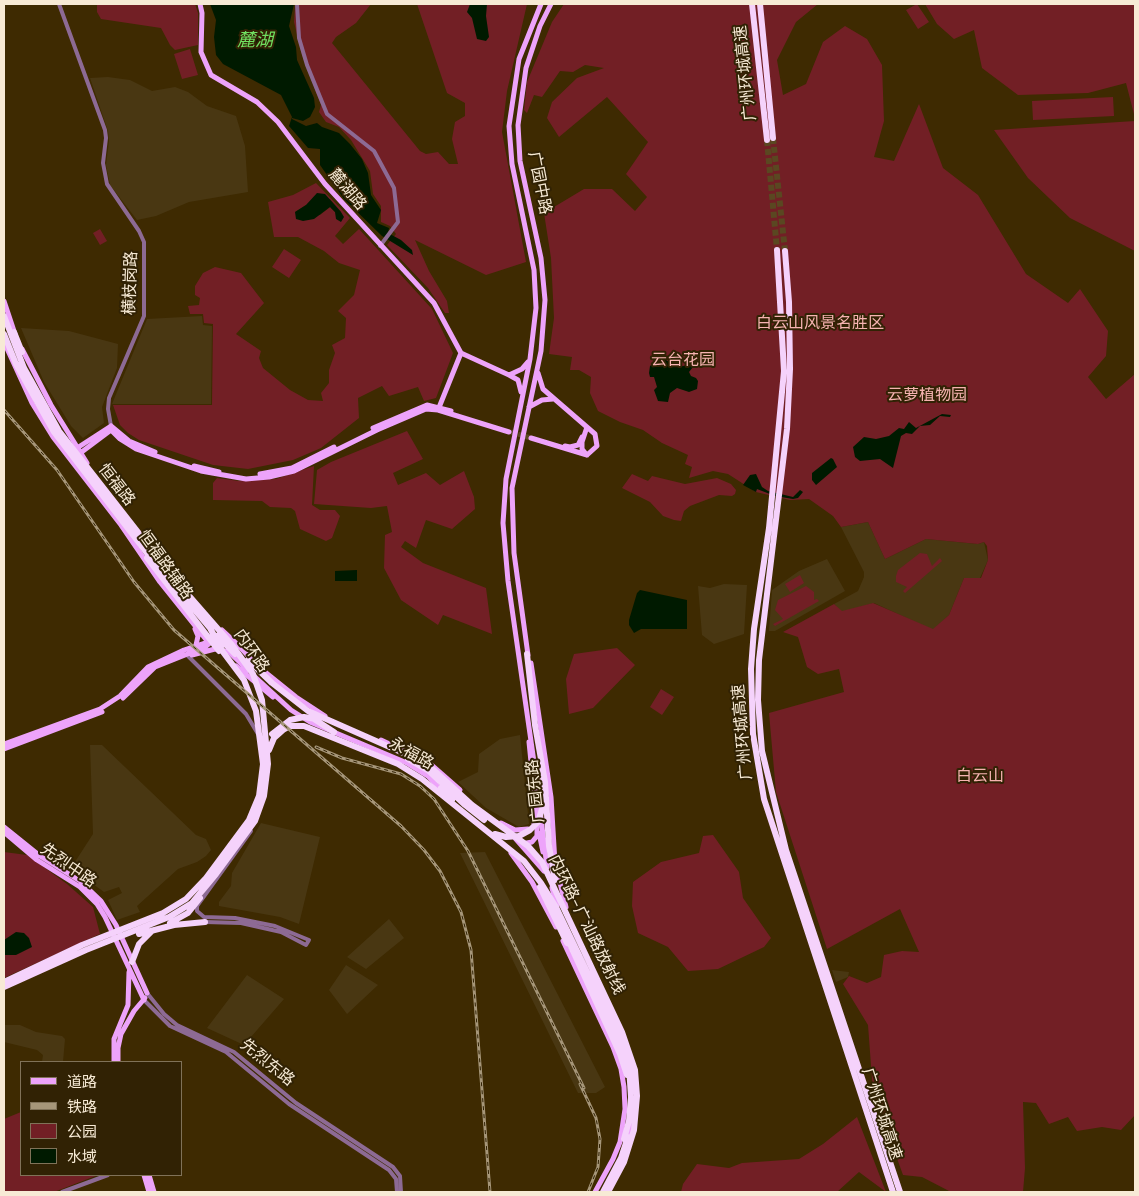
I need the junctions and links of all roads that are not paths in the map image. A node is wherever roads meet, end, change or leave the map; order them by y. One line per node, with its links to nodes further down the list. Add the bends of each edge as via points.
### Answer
1 (59, 4): 24 (street, 横枝岗路, via 100,115 106,138 103,163 107,184 140,230 144,248 144,316 109,398)
2 (200, 4): 8 (main road, 麓湖路, via 201,52 211,75 257,102 270,114 324,183)
3 (297, 4): 8 (street, via 302,47 327,114 374,151 394,188 398,222)
4 (541, 4): 16 (main road, 广园中路, via 519,59 509,126 512,164 535,280 536,318)
5 (551, 4): 17 (main road, 广园中路, via 526,68 518,125 520,161 543,272 545,317)
6 (752, 4): 7 (highway, 广州环城高速, via 770,139)
7 (760, 4)
8 (380, 246): 15 (main road, 麓湖路, via 434,303)
9 (4, 301): 12 (main road, 恒福路辅路)
10 (4, 317): 11 (main road); 30 (highway, 内环路, via 19,358 50,417)
11 (6, 326): 12 (main road); 27 (main road, via 38,396)
12 (14, 332): 27 (main road, 恒福路辅路); 30 (highway, via 28,366 59,423)
13 (4, 333): 29 (main road, 恒福路, via 38,405); 33 (highway, 内环路, via 22,376 58,438 146,552)
14 (4, 342): 29 (main road, 恒福路辅路, via 36,409)
15 (461, 353): 18 (main road); 22 (main road)
16 (530, 359): 18 (main road, via 522,369); 19 (main road, 广园东路)
17 (537, 372): 20 (main road, via 543,389); 21 (main road, 广园东路)
18 (509, 374): 19 (main road, via 518,380)
19 (522, 397): 44 (main road, 广园东路, via 506,479 503,523 509,590)
20 (554, 399): 21 (main road, via 542,400); 23 (main road)
21 (529, 407): 41 (main road, 广园东路, via 514,470 512,503 515,560)
22 (438, 408): 24 (main road, via 423,406 292,468 244,476 212,471 160,454 129,441); 25 (main road)
23 (587, 427): 26 (main road); 28 (main road, via 598,440 595,450)
24 (111, 428): 27 (main road); 29 (main road)
25 (509, 430)
26 (582, 437): 28 (main road, via 582,449); 28 (main road, via 578,445 570,447 531,437)
27 (75, 449): 29 (main road, 恒福路辅路)
28 (587, 454)
29 (75, 457): 31 (main road, 恒福路); 32 (main road, 恒福路辅路); 33 (main road, 恒福路辅路)
30 (136, 530): 33 (highway, 内环路)
31 (140, 547): 32 (main road); 35 (main road, 恒福路); 42 (highway, via 171,592)
32 (152, 572): 34 (main road, 恒福路辅路)
33 (211, 624): 35 (main road); 36 (main road); 42 (highway, 内环路, via 223,652); 45 (highway, via 234,653 276,691); 49 (highway, 内环路, via 246,663 258,684); 98 (highway, 内环路-广汕路放射线, via 295,703 321,718 426,763 472,805 524,842 542,862 618,1024 635,1070 634,1130 624,1162)
34 (194, 625): 35 (main road, 恒福路辅路); 37 (main road)
35 (212, 640): 36 (main road); 37 (main road); 38 (main road, 恒福路辅路); 39 (main road, 恒福路)
36 (240, 646): 55 (main road, 永福路, via 258,666 310,707 428,762 479,808)
37 (201, 648): 38 (main road); 40 (main road)
38 (215, 649): 39 (main road); 43 (main road, 恒福路辅路)
39 (229, 652): 43 (main road, 永福路)
40 (186, 653): 46 (main road, via 148,667 120,696 100,710); 47 (main road, via 151,670 119,701 99,714); 66 (street, via 246,714 264,744 269,767 268,786 257,821 197,906 200,915 268,924 309,940 306,945 281,932 259,926)
41 (527, 654): 44 (highway); 48 (main road, 广园东路, via 534,678)
42 (244, 680): 50 (highway, 内环路, via 256,711)
43 (279, 700): 45 (main road, 永福路, via 310,722)
44 (532, 725): 53 (main road, via 529,756); 54 (main road, 广园东路); 59 (highway, via 543,799 540,818 520,836); 98 (highway, via 545,782 550,856 559,899 624,1049 632,1082 633,1105 628,1136)
45 (334, 732): 51 (main road, 永福路, via 407,763)
46 (4, 744)
47 (4, 749)
48 (545, 755): 52 (main road, 广园东路); 54 (main road)
49 (268, 764): 59 (highway, 内环路-广汕路放射线, via 270,746 280,732 295,725 309,727 406,768); 62 (highway, 内环路, via 264,796 255,821)
50 (262, 779): 60 (highway, via 268,743 274,732 286,721 308,717 423,767 482,819); 74 (highway, 内环路, via 254,809 242,832 202,883 177,906 82,945)
51 (441, 788): 59 (highway); 65 (main road, 永福路, via 457,810 511,853)
52 (551, 802): 54 (main road); 64 (main road, 广园东路, via 555,863)
53 (536, 812): 55 (main road, via 535,822 526,830); 58 (main road)
54 (544, 818): 58 (main road, via 546,852 542,851); 61 (main road, 广园东路)
55 (506, 826): 60 (main road)
56 (4, 827): 63 (main road, 先烈中路)
57 (4, 832): 63 (main road, 先烈中路, via 37,860)
58 (539, 833): 60 (main road, via 532,842)
59 (493, 834): 73 (highway, via 518,855 535,877); 88 (highway, 内环路-广汕路放射线, via 524,861 549,894 622,1044 631,1088 630,1121)
60 (520, 844): 64 (main road)
61 (546, 862): 73 (highway, via 555,908); 80 (main road, 广园东路, via 562,917)
62 (216, 874): 70 (highway, 内环路, via 187,906 149,926); 72 (highway, via 190,911 151,931 137,948)
63 (85, 888): 72 (main road, 先烈东路, via 104,905)
64 (564, 900): 67 (main road, 广园东路)
65 (550, 914): 68 (main road, 广园东路)
66 (205, 922): 70 (highway, via 166,926)
67 (579, 940): 68 (main road, via 576,947); 71 (main road, 广园东路)
68 (565, 945): 73 (main road, 广园东路)
69 (815, 947): 69 (highway, 广州环城高速, via 764,799 753,734 751,669 754,629 784,371 781,251 790,340 787,429 762,626 759,721 770,792); 92 (highway, 广州环城高速)
70 (74, 956): 75 (highway, 内环路)
71 (588, 958): 73 (main road, via 579,956); 87 (main road, 广园东路, via 631,1058 637,1096)
72 (130, 964): 76 (main road, 先烈东路); 77 (main road, 先烈东路); 78 (main road)
73 (577, 964): 81 (main road, 广园东路); 88 (highway, 内环路-广汕路放射线, via 625,1068 629,1099)
74 (4, 982)
75 (4, 987)
76 (139, 992): 77 (main road); 78 (main road); 79 (main road, 先烈东路)
77 (147, 993): 79 (main road); 84 (street, 先烈东路, via 176,1025 228,1048)
78 (128, 1000): 82 (main road, via 126,1015 114,1039)
79 (144, 1000): 83 (main road, via 121,1034); 85 (street, 先烈东路, via 170,1026 226,1052)
80 (609, 1019): 81 (main road, 广园东路, via 614,1034); 87 (main road, via 622,1040 630,1065)
81 (613, 1047): 86 (main road, 广园东路, via 624,1086)
82 (114, 1061)
83 (118, 1061)
84 (281, 1091): 85 (street); 96 (street, 先烈东路, via 393,1167 400,1176)
85 (277, 1095): 96 (street, 先烈东路, via 389,1170 396,1179)
86 (623, 1123): 87 (main road); 97 (main road, 广园东路, via 615,1154)
87 (633, 1124): 98 (main road, 广园东路, via 627,1153)
88 (624, 1140): 97 (highway, 内环路-广汕路放射线, via 615,1163)
89 (105, 1176): 93 (street)
90 (144, 1176): 94 (main road)
91 (149, 1176): 95 (main road)
92 (893, 1183): 99 (highway, 广州环城高速); 100 (highway, 广州环城高速)
93 (62, 1192)
94 (149, 1192)
95 (154, 1192)
96 (399, 1192)
97 (597, 1192)
98 (606, 1192)
99 (893, 1192)
100 (900, 1192)

